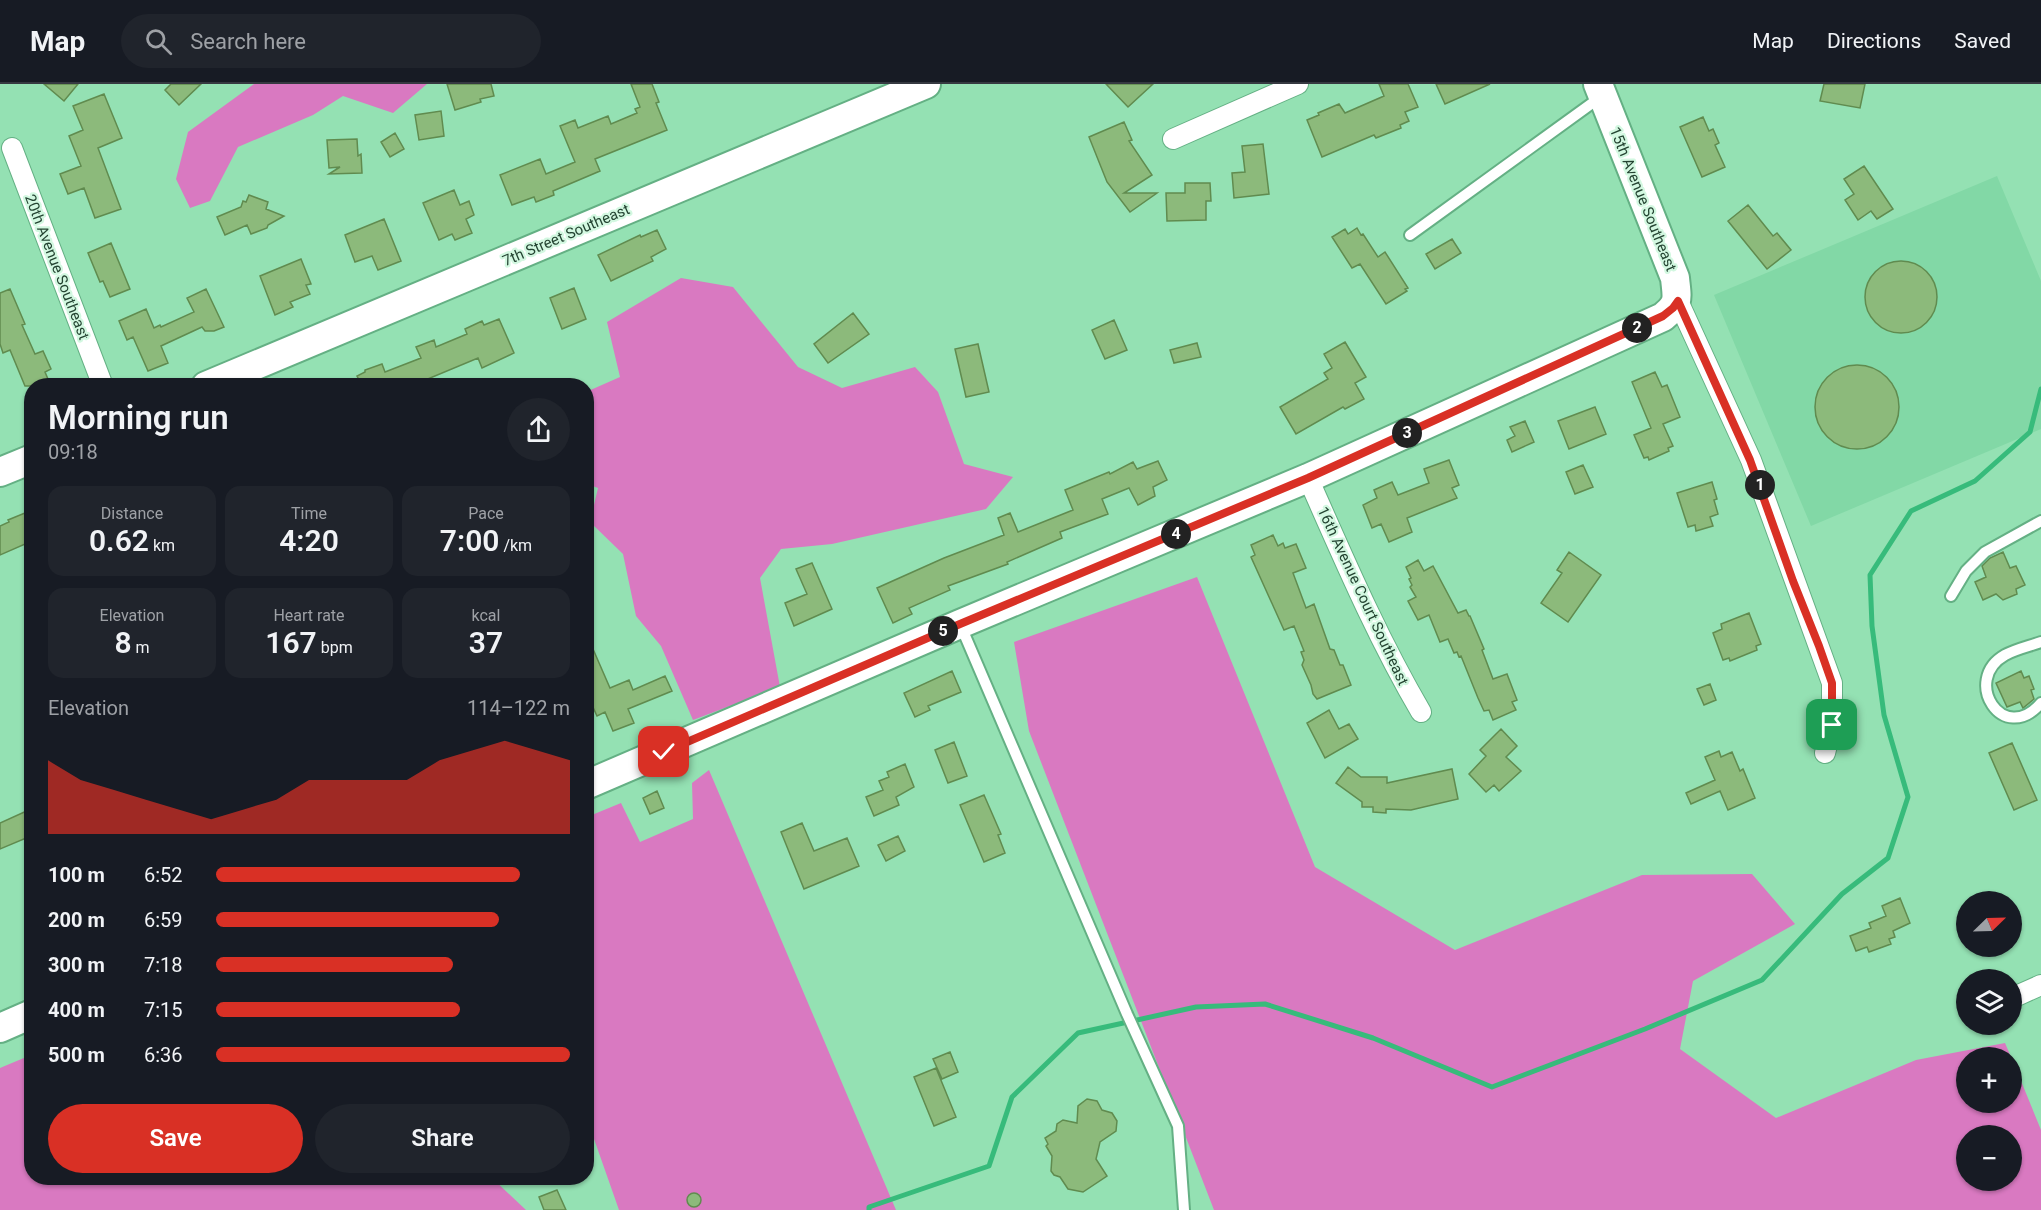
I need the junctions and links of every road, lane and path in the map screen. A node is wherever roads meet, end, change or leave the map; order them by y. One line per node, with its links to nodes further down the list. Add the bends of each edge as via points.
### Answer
1 (926, 84): 9 (street, 7th Street Southeast)
2 (1298, 84): 4 (street)
3 (1600, 90): 6 (lane); 7 (street, 15th Avenue Southeast, via 1675,278)
4 (1173, 139)
5 (12, 148): 8 (street, 20th Avenue Southeast)
6 (1410, 235)
7 (1678, 301): 12 (street, via 1663,316); 19 (street, 15th Avenue Southeast, via 1750,460 1832,683 1832,725)
8 (100, 378)
9 (225, 378)
10 (24, 462): 11 (street)
11 (0, 472)
12 (1308, 478): 15 (street); 18 (street, 16th Avenue Court Southeast, via 1358,591)
13 (2041, 521): 14 (lane, via 1985,552)
14 (1951, 596)
15 (960, 624): 20 (street); 25 (lane, via 1178,1126)
16 (2041, 642): 17 (lane, via 2005,655 1992,666 1986,678 1986,692 2004,717 2017,718 2034,711)
17 (2041, 703)
18 (1421, 712)
19 (1825, 753)
20 (594, 782)
21 (2041, 985): 22 (street)
22 (2022, 994)
23 (24, 1018): 24 (street)
24 (0, 1028)
25 (1185, 1210)

